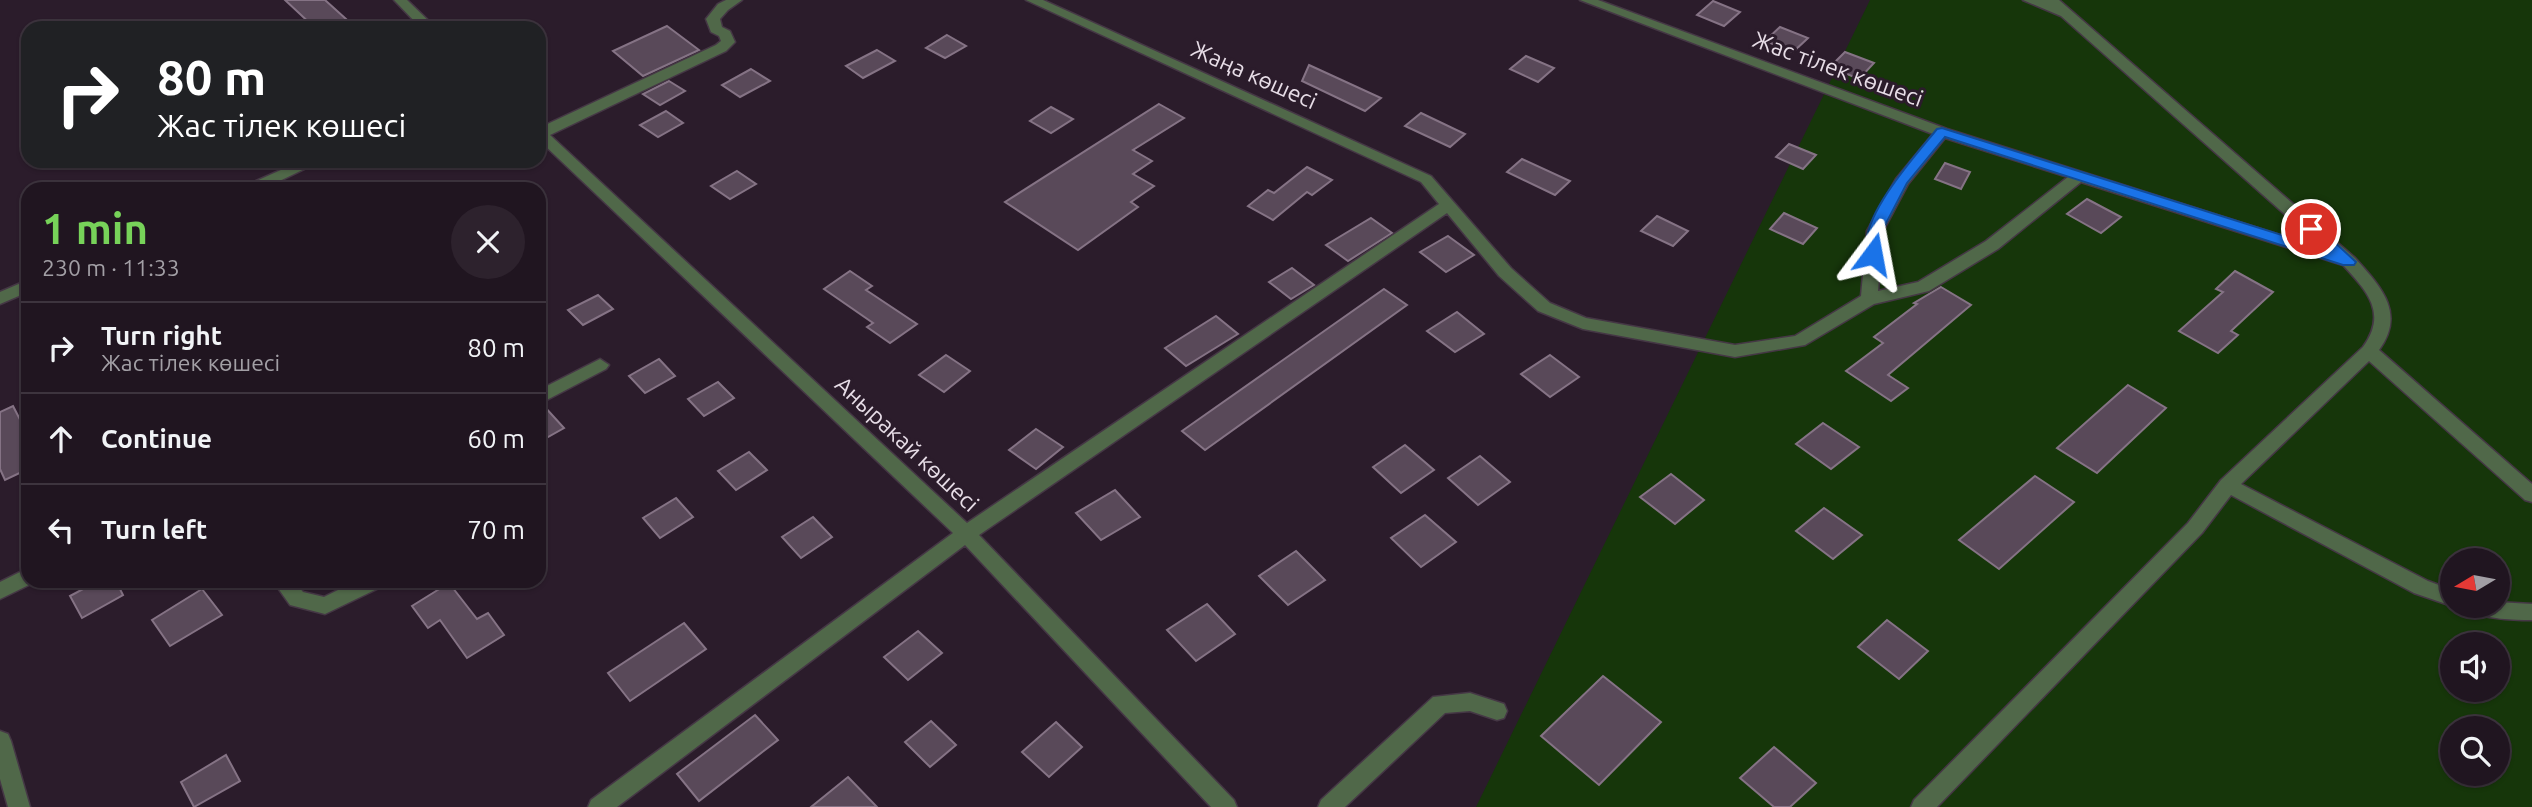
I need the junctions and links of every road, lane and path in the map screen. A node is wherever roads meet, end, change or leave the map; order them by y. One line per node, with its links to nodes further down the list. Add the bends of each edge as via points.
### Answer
1 (400, 0): 8 (street)
2 (736, 0): 9 (street, via 713,19 728,41 721,48)
3 (1032, 0): 15 (street, Жаңа көшесі, via 1426,179)
4 (1586, 0): 10 (street, Жас тілек көшесі)
5 (2029, 0): 7 (street)
6 (2051, 0): 7 (street)
7 (2066, 13): 16 (street)
8 (422, 21)
9 (546, 130)
10 (1942, 132): 13 (street, Жас тілек көшесі); 19 (street, via 1901,181 1875,231)
11 (546, 139): 25 (street, Аныракай көшесі)
12 (298, 168): 14 (street)
13 (2079, 176): 16 (street, Жас тілек көшесі); 19 (street, Жаңа көшесі, via 1992,245 1923,287)
14 (266, 182)
15 (1447, 205): 19 (street, Жаңа көшесі, via 1505,272 1544,307 1583,323 1735,351 1799,341); 25 (street)
16 (2348, 262): 20 (street, via 2370,285 2383,308 2383,330)
17 (21, 289): 18 (street)
18 (0, 299)
19 (1869, 299)
20 (2370, 351): 23 (street); 24 (street)
21 (600, 365): 22 (street)
22 (546, 394)
23 (2228, 485): 30 (street); 39 (street, via 2185,538)
24 (2532, 495)
25 (966, 534): 36 (street); 37 (street, Аныракай көшесі)
26 (21, 580): 29 (street)
27 (288, 588): 28 (street, via 297,599 325,606)
28 (360, 588)
29 (0, 591)
30 (2440, 594)
31 (2510, 611): 32 (street)
32 (2532, 612)
33 (1497, 711): 38 (street, via 1470,702 1440,704)
34 (0, 741): 35 (street)
35 (19, 807)
36 (599, 807)
37 (1226, 807)
38 (1329, 807)
39 (1922, 807)

